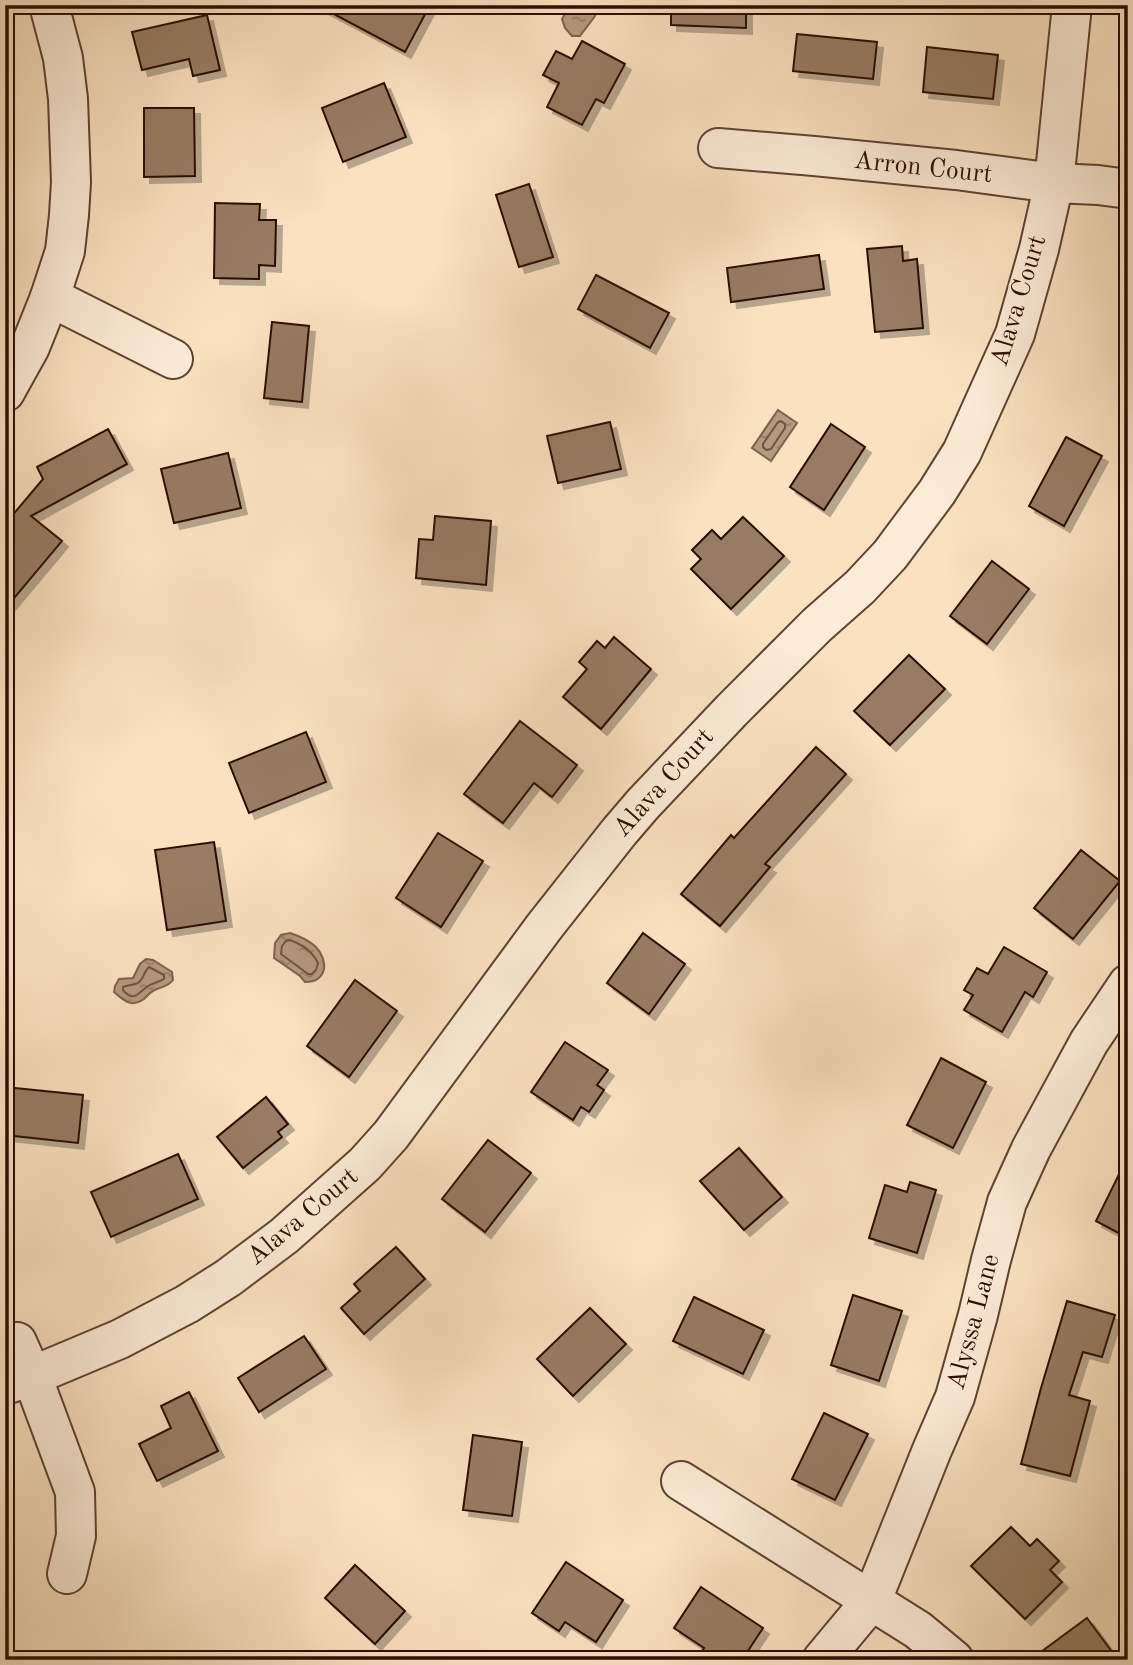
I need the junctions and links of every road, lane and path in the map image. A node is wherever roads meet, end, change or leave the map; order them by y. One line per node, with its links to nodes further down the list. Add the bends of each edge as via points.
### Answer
1 (49, 5): 6 (street, via 63,58 71,182 65,251)
2 (1072, 5): 4 (street, Alava Court)
3 (718, 148): 4 (street, Arron Court)
4 (1054, 183): 5 (street, Arron Court); 10 (street, Alava Court, via 1015,334 962,452 937,492 860,587 740,702 627,822 391,1135 284,1236 187,1304 120,1339)
5 (1128, 189)
6 (50, 297): 7 (street); 8 (street)
7 (173, 359)
8 (5, 392)
9 (1128, 984): 13 (street, Alyssa Lane, via 1089,1042 1007,1202 955,1397)
10 (18, 1368): 12 (street, via 75,1492 76,1536)
11 (681, 1481): 13 (street)
12 (67, 1574)
13 (872, 1600): 14 (street, Alyssa Lane); 15 (street)
14 (822, 1660)
15 (954, 1660)

